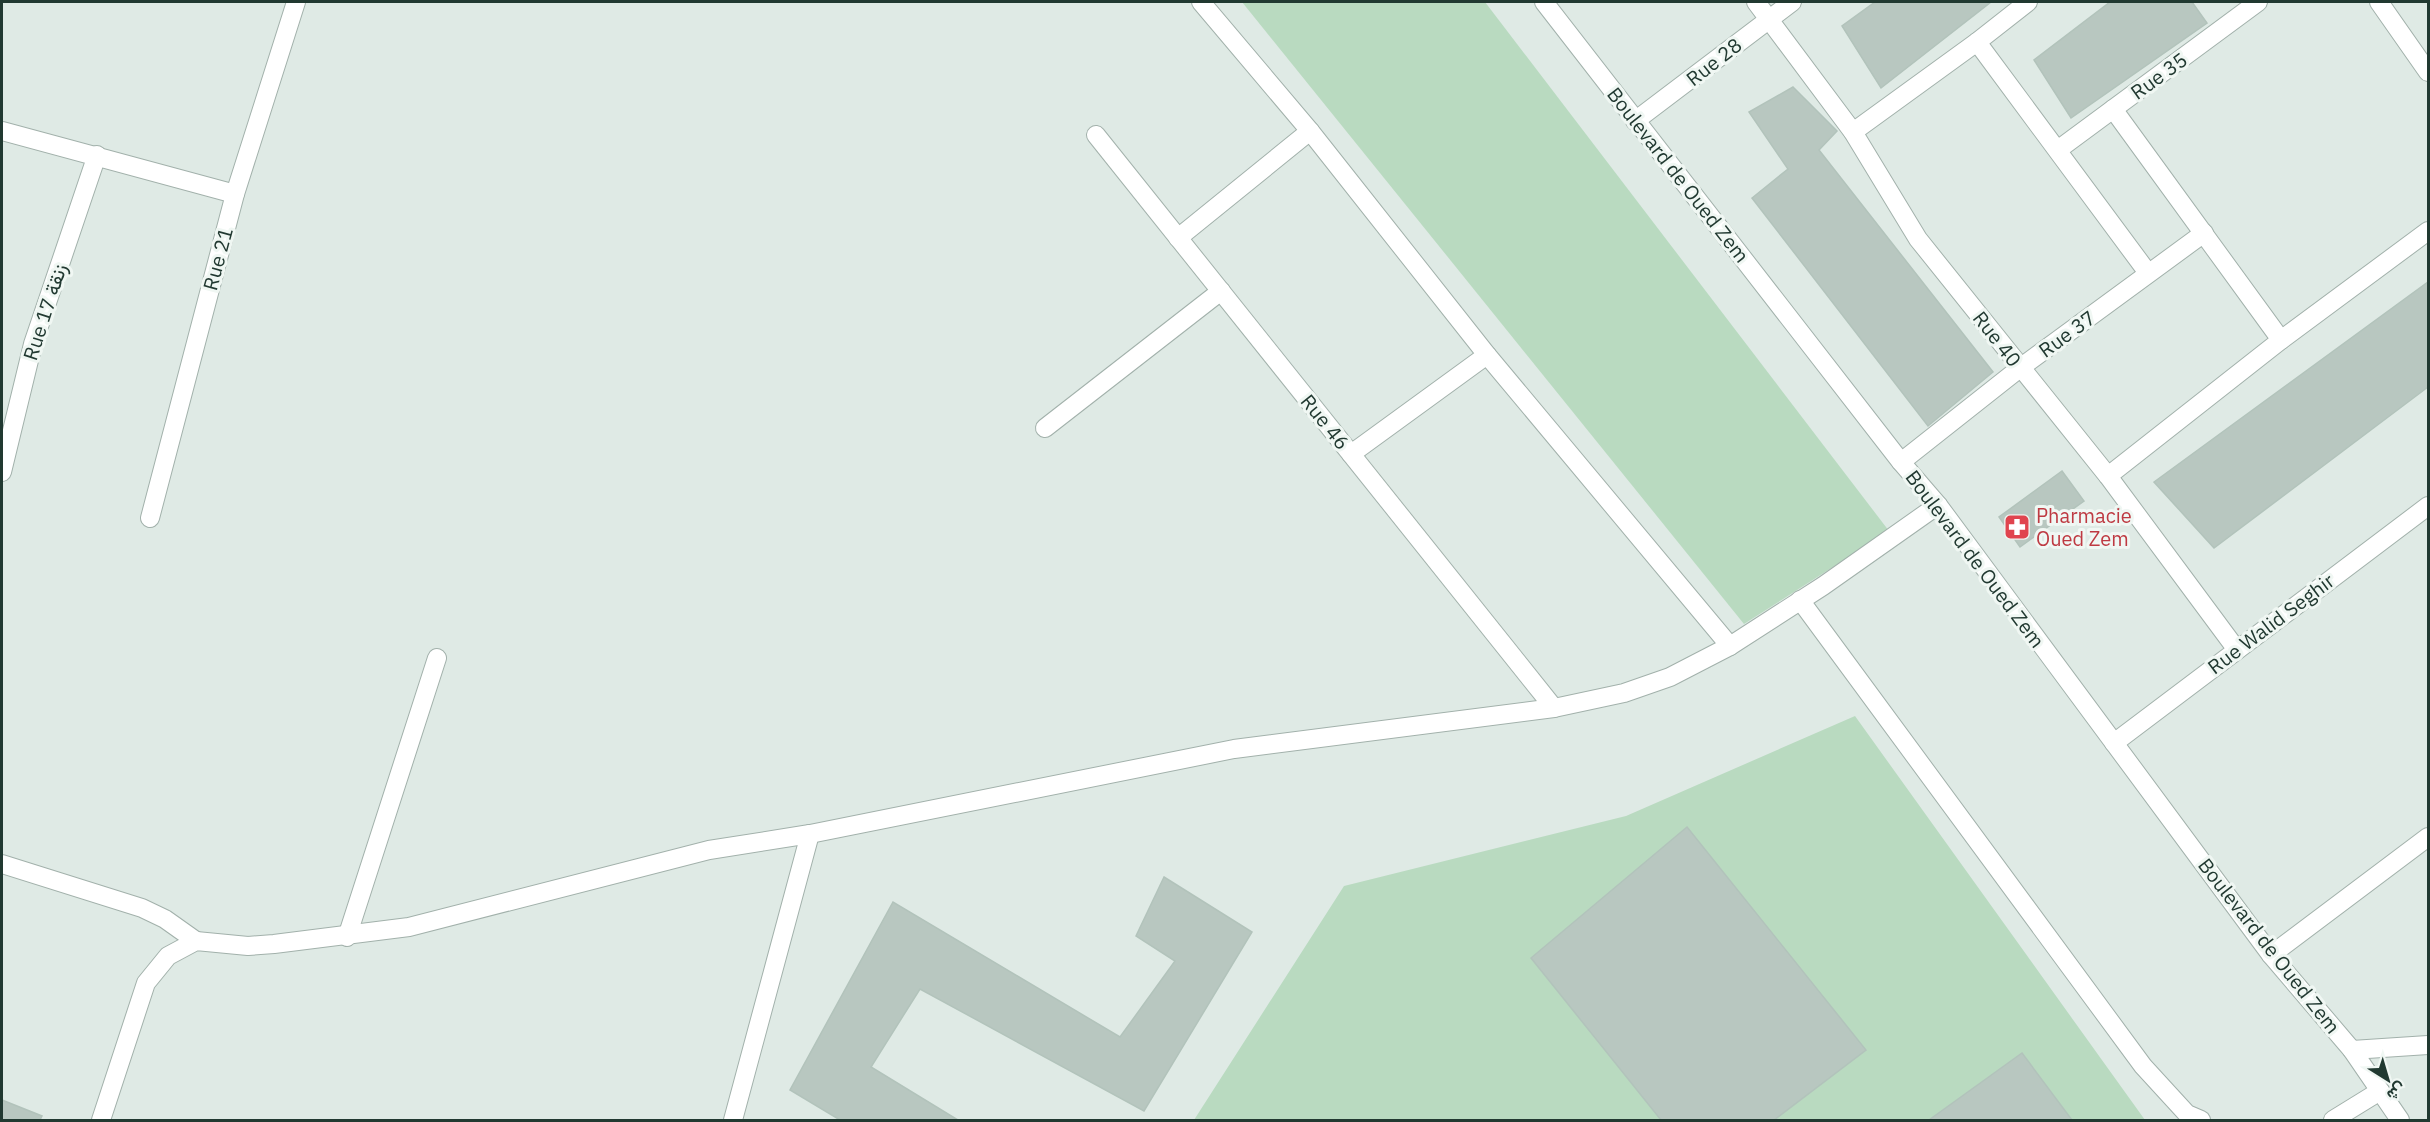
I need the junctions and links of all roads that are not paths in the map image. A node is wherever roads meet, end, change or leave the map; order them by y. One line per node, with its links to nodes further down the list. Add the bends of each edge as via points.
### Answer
1 (296, 2): 21 (street, Rue 21)
2 (1201, 2): 15 (street)
3 (1544, 2): 14 (street, Boulevard de Oued Zem)
4 (1756, 2): 10 (street, Rue 40)
5 (1792, 2): 10 (street, Rue 28)
6 (2028, 2): 11 (street)
7 (2258, 2): 9 (street, Rue 35)
8 (2379, 2): 12 (street)
9 (2237, 8): 13 (street, Rue 35)
10 (1770, 19): 14 (street, Rue 28); 17 (street, Rue 40)
11 (1977, 42): 17 (street); 19 (street)
12 (2428, 72)
13 (2113, 109): 19 (street, Rue 35); 23 (street)
14 (1635, 121): 32 (street, Boulevard de Oued Zem)
15 (1310, 130): 24 (street); 28 (street)
16 (2, 131): 20 (street)
17 (1853, 132): 29 (street, Rue 40, via 1918,239)
18 (1096, 135): 24 (street, Rue 46)
19 (2059, 149): 25 (street)
20 (97, 155): 21 (street); 33 (street, Rue 17 زنقة, via 33,344)
21 (236, 194): 37 (street, Rue 21)
22 (2428, 231): 27 (street)
23 (2204, 232): 25 (street, Rue 37); 27 (street)
24 (1178, 238): 26 (street, Rue 46)
25 (2148, 273): 29 (street, Rue 37)
26 (1221, 291): 30 (street); 31 (street, Rue 46)
27 (2281, 340): 34 (street)
28 (1487, 355): 31 (street); 39 (street)
29 (2020, 368): 32 (street, Rue 37); 34 (street, Rue 40)
30 (1045, 428)
31 (1351, 454): 42 (street, Rue 46)
32 (1901, 462): 35 (street, Boulevard de Oued Zem)
33 (2, 472)
34 (2108, 476): 40 (street, Rue 40)
35 (1938, 505): 38 (street); 43 (street, Boulevard de Oued Zem)
36 (2428, 506): 40 (street, Rue Walid Seghir)
37 (150, 518)
38 (1800, 600): 39 (street); 55 (street, via 2143,1066 2187,1114)
39 (1730, 646): 42 (street, via 1670,677 1624,693)
40 (2237, 650): 43 (street, Rue Walid Seghir)
41 (438, 658): 47 (street)
42 (1554, 708): 44 (street, via 1234,749)
43 (2114, 743): 49 (street, Boulevard de Oued Zem)
44 (810, 834): 47 (street, via 709,850 409,927); 54 (street)
45 (2428, 837): 49 (street)
46 (2, 864): 48 (street, via 142,908)
47 (346, 937): 48 (street, via 248,946)
48 (196, 941): 53 (street, via 168,956 146,983)
49 (2271, 955): 51 (street, Boulevard de Oued Zem)
50 (2428, 1045): 51 (street)
51 (2352, 1050): 52 (street, Boulevard de Oued Zem)
52 (2380, 1091): 56 (street); 57 (street, Boulevard de Oued Zem)
53 (101, 1120)
54 (733, 1120)
55 (2201, 1120)
56 (2333, 1120)
57 (2400, 1120)

